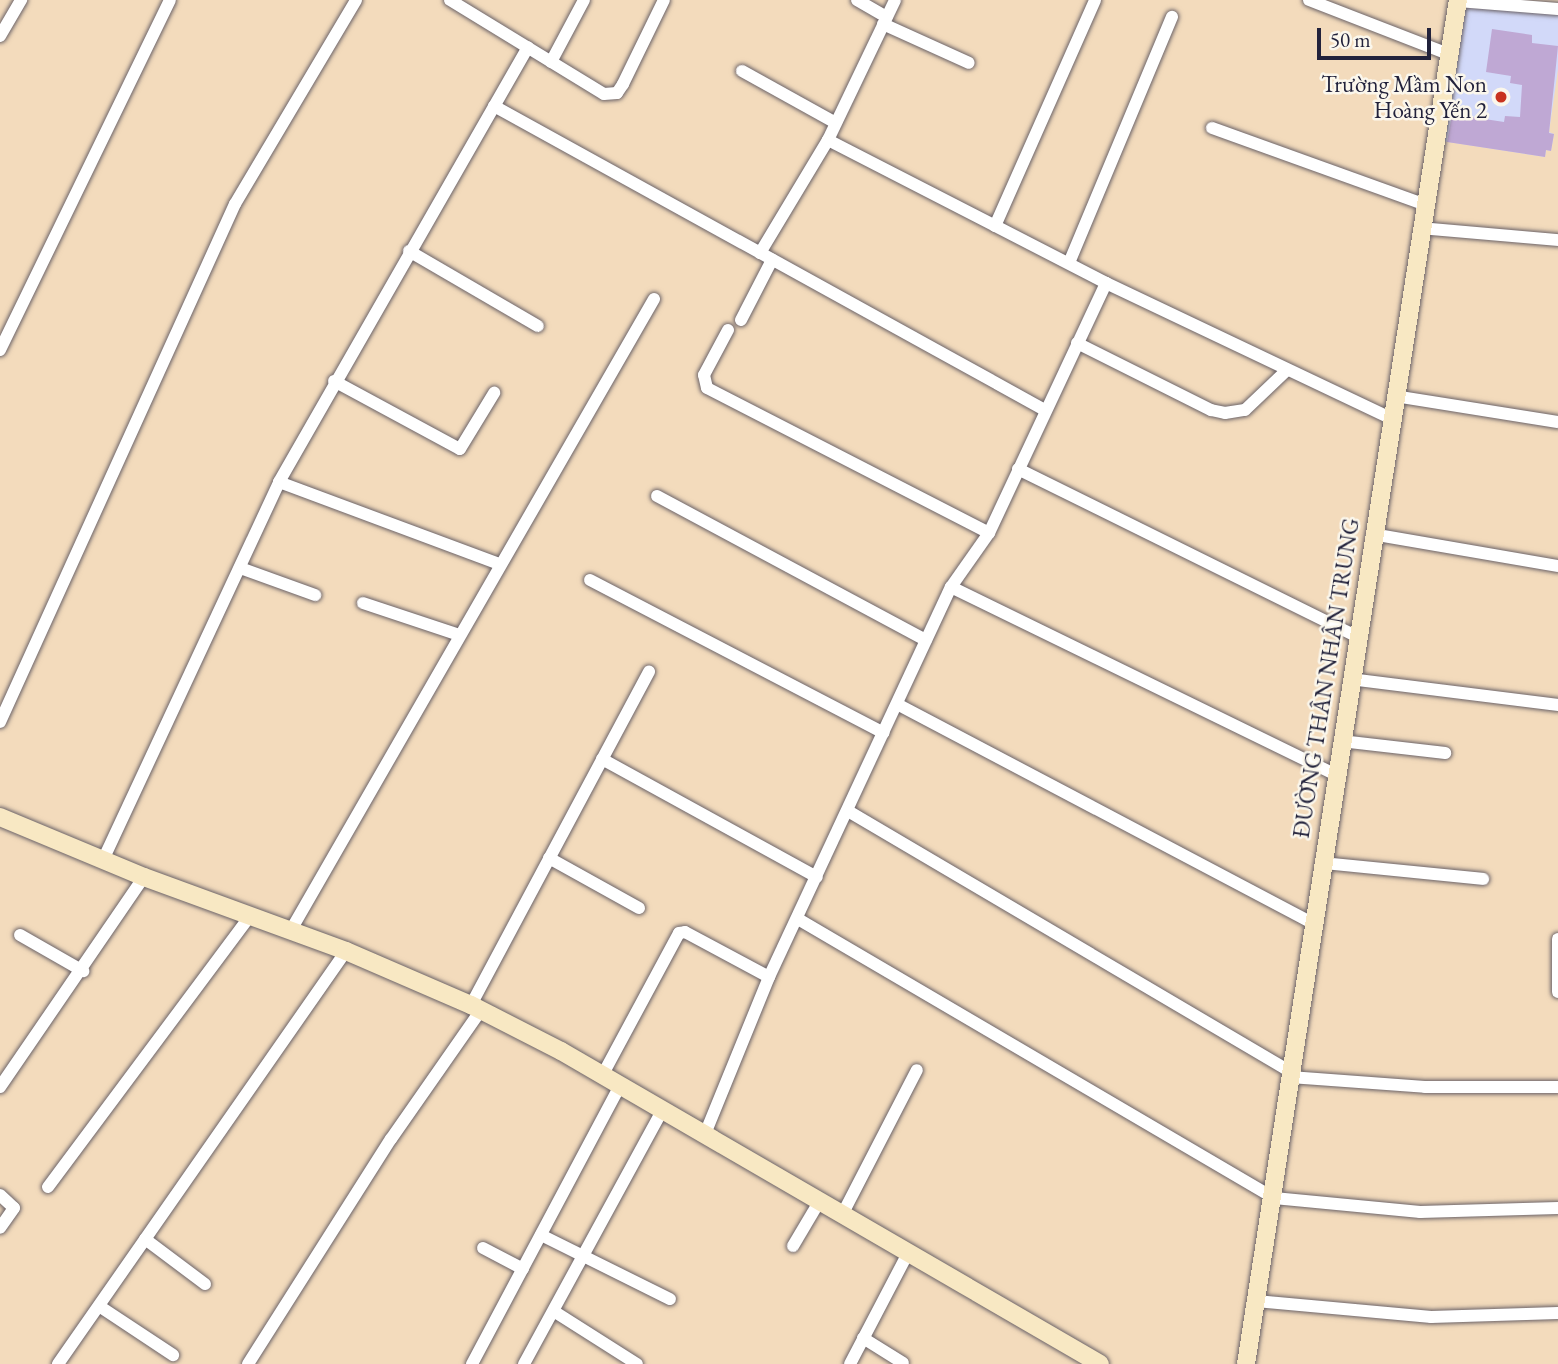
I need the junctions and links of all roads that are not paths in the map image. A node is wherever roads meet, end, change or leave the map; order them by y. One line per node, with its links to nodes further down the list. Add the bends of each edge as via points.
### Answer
1 (21, 0): 15 (street)
2 (170, 0): 39 (street)
3 (356, 0): 66 (street, via 235,204)
4 (450, 0): 16 (street)
5 (584, 0): 18 (street)
6 (664, 0): 18 (street, via 617,93 604,94)
7 (857, 0): 14 (street)
8 (895, 0): 14 (street)
9 (1095, 0): 26 (street)
10 (1308, 0): 17 (street)
11 (1458, 1): 12 (street); 17 (street, ĐƯỜNG THÂN NHÂN TRUNG)
12 (1558, 9)
13 (1172, 17): 32 (street)
14 (885, 20): 19 (street); 22 (street)
15 (0, 36)
16 (528, 47): 18 (street); 21 (street)
17 (1448, 54): 25 (street, ĐƯỜNG THÂN NHÂN TRUNG)
18 (551, 62)
19 (969, 63)
20 (742, 71): 22 (street)
21 (494, 106): 29 (street); 30 (street)
22 (836, 123): 24 (street)
23 (1212, 128): 25 (street)
24 (828, 140): 26 (street); 30 (street)
25 (1423, 204): 27 (street, ĐƯỜNG THÂN NHÂN TRUNG)
26 (995, 226): 32 (street)
27 (1420, 228): 28 (street); 43 (street, ĐƯỜNG THÂN NHÂN TRUNG)
28 (1558, 240)
29 (409, 251): 36 (street); 41 (street)
30 (760, 253): 31 (street)
31 (772, 260): 35 (street); 44 (street)
32 (1069, 263): 33 (street)
33 (1106, 283): 38 (street); 40 (street)
34 (654, 299): 52 (street)
35 (741, 320)
36 (538, 326)
37 (728, 330): 50 (street, via 704,375 707,388)
38 (1077, 343): 40 (street, via 1225,413 1245,410); 44 (street)
39 (0, 350)
40 (1287, 370): 45 (street)
41 (334, 381): 42 (street, via 460,449); 48 (street)
42 (494, 393)
43 (1395, 396): 45 (street, ĐƯỜNG THÂN NHÂN TRUNG); 46 (street)
44 (1045, 410): 47 (street)
45 (1392, 419): 51 (street, ĐƯỜNG THÂN NHÂN TRUNG)
46 (1558, 422)
47 (1018, 469): 50 (street); 60 (street)
48 (279, 482): 52 (street); 54 (street)
49 (657, 496): 61 (street)
50 (989, 533): 56 (street)
51 (1372, 534): 53 (street); 60 (street, ĐƯỜNG THÂN NHÂN TRUNG)
52 (500, 564): 59 (street)
53 (1558, 566)
54 (240, 568): 57 (street); 75 (street)
55 (590, 580): 67 (street)
56 (951, 587): 61 (street); 71 (street)
57 (315, 595)
58 (363, 603): 59 (street)
59 (459, 635): 84 (street)
60 (1356, 636): 63 (street, ĐƯỜNG THÂN NHÂN TRUNG)
61 (926, 640): 64 (street)
62 (649, 671): 70 (street)
63 (1350, 679): 65 (street); 68 (street, ĐƯỜNG THÂN NHÂN TRUNG)
64 (897, 704): 67 (street); 83 (street)
65 (1558, 705)
66 (0, 722)
67 (884, 733): 72 (street)
68 (1341, 741): 69 (street); 71 (street, ĐƯỜNG THÂN NHÂN TRUNG)
69 (1445, 753)
70 (602, 759): 74 (street); 78 (street)
71 (1337, 775): 76 (street, ĐƯỜNG THÂN NHÂN TRUNG)
72 (848, 811): 78 (street); 93 (street)
73 (0, 817): 75 (street)
74 (549, 858): 80 (street); 91 (street)
75 (103, 860): 77 (street)
76 (1323, 863): 79 (street); 83 (street, ĐƯỜNG THÂN NHÂN TRUNG)
77 (144, 877): 81 (street); 88 (street)
78 (817, 877): 82 (street)
79 (1483, 879)
80 (639, 908)
81 (250, 916): 84 (street); 100 (street)
82 (798, 919): 89 (street); 102 (street)
83 (1313, 923): 93 (street, ĐƯỜNG THÂN NHÂN TRUNG)
84 (290, 930): 87 (street)
85 (20, 935): 88 (street)
86 (1558, 939): 90 (street)
87 (346, 951): 91 (street); 108 (street)
88 (83, 971): 96 (street)
89 (769, 977): 94 (street, via 685,932 679,933); 99 (street)
90 (1558, 992)
91 (476, 1007): 94 (street); 125 (street)
92 (917, 1070): 105 (street)
93 (1290, 1075): 97 (street, via 1425,1087); 102 (street, ĐƯỜNG THÂN NHÂN TRUNG)
94 (602, 1076): 95 (street)
95 (620, 1086): 98 (street); 107 (street)
96 (0, 1087)
97 (1558, 1087)
98 (662, 1111): 99 (street); 112 (street)
99 (705, 1134): 103 (street)
100 (48, 1187)
101 (0, 1195): 106 (street, via 14,1208)
102 (1274, 1198): 104 (street, via 1420,1212); 116 (street, ĐƯỜNG THÂN NHÂN TRUNG)
103 (819, 1202): 105 (street); 109 (street)
104 (1558, 1208)
105 (842, 1215): 111 (street)
106 (0, 1228)
107 (541, 1235): 112 (street); 113 (street)
108 (145, 1239): 114 (street); 117 (street)
109 (793, 1246)
110 (482, 1248): 113 (street)
111 (908, 1253): 120 (street); 129 (street)
112 (584, 1257): 115 (street); 118 (street)
113 (523, 1269): 122 (street)
114 (205, 1284)
115 (670, 1299)
116 (1256, 1301): 119 (street, via 1432,1317); 130 (street, ĐƯỜNG THÂN NHÂN TRUNG)
117 (99, 1306): 121 (street); 124 (street)
118 (555, 1312): 126 (street); 127 (street)
119 (1558, 1313)
120 (863, 1338): 123 (street); 128 (street)
121 (173, 1355)
122 (476, 1363)
123 (903, 1363)
124 (58, 1364)
125 (248, 1364)
126 (524, 1364)
127 (637, 1364)
128 (850, 1364)
129 (1100, 1364)
130 (1246, 1364)

